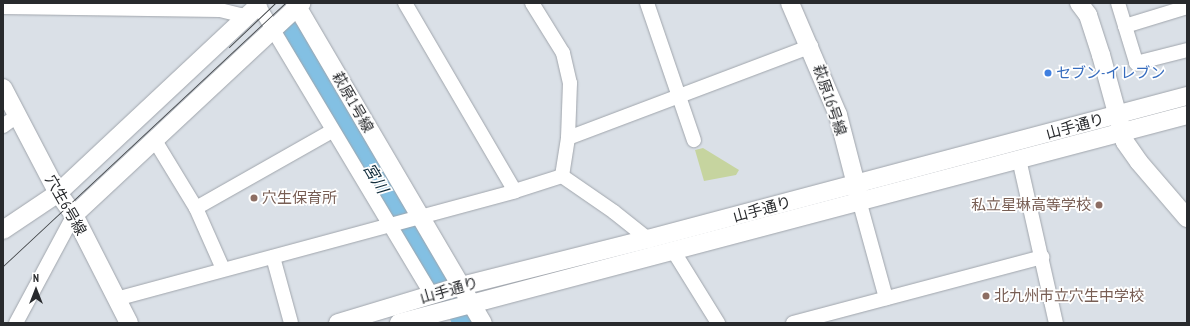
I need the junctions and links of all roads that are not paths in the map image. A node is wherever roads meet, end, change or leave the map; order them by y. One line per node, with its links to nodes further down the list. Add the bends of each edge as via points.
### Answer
1 (405, 3): 30 (street)
2 (532, 3): 25 (street, via 563,53 570,83)
3 (790, 3): 15 (street, 萩原16号線)
4 (1079, 3): 20 (street, via 1088,15)
5 (1118, 3): 13 (street)
6 (259, 4): 12 (street); 14 (street)
7 (298, 4): 14 (street); 35 (street, 萩原1号線)
8 (650, 4): 19 (street)
9 (108, 6): 10 (street); 12 (street, via 220,10 240,15)
10 (3, 7)
11 (1187, 7): 13 (street)
12 (244, 19): 32 (street)
13 (1125, 26): 16 (street, via 1136,63)
14 (273, 30): 23 (street); 26 (street)
15 (811, 46): 19 (street); 31 (street, 萩原16号線, via 838,115)
16 (1187, 50)
17 (3, 88): 22 (street, 穴生6号線)
18 (1187, 96): 20 (street, 山手通り)
19 (679, 97): 25 (street); 27 (street)
20 (1118, 114): 24 (street); 31 (street, 山手通り)
21 (1187, 116): 24 (street, 山手通り)
22 (10, 121): 32 (street, 穴生6号線)
23 (332, 131): 33 (street); 37 (street)
24 (1121, 132): 28 (street, 山手通り); 36 (street, via 1138,162)
25 (568, 138): 29 (street)
26 (154, 139): 33 (street); 34 (street)
27 (694, 140)
28 (1019, 159): 31 (street, 山手通り); 42 (street)
29 (562, 176): 30 (street); 39 (street)
30 (516, 191): 35 (street)
31 (858, 192): 39 (street, 山手通り); 40 (street, 山手通り); 46 (street)
32 (58, 193): 34 (street, 穴生6号線); 38 (street)
33 (196, 208): 43 (street)
34 (74, 215): 47 (street, 穴生6号線); 50 (street)
35 (417, 217): 37 (street); 44 (street, 萩原1号線)
36 (1187, 218)
37 (391, 225): 41 (street); 45 (street)
38 (3, 230)
39 (648, 239): 44 (street, 山手通り)
40 (674, 252): 48 (street, 山手通り); 56 (street)
41 (273, 257): 43 (street); 52 (street)
42 (1042, 257): 46 (street); 58 (street)
43 (223, 269): 47 (street)
44 (459, 287): 45 (street, 山手通り); 48 (street, 萩原1号線)
45 (434, 295): 53 (street, 山手通り)
46 (886, 298): 57 (street)
47 (116, 299): 51 (street, 穴生6号線)
48 (469, 305): 49 (street, 山手通り); 55 (street, 萩原1号線)
49 (444, 315): 54 (street, 山手通り)
50 (16, 323)
51 (129, 323)
52 (291, 323)
53 (338, 323)
54 (399, 323)
55 (483, 323)
56 (718, 323)
57 (793, 323)
58 (1056, 323)

